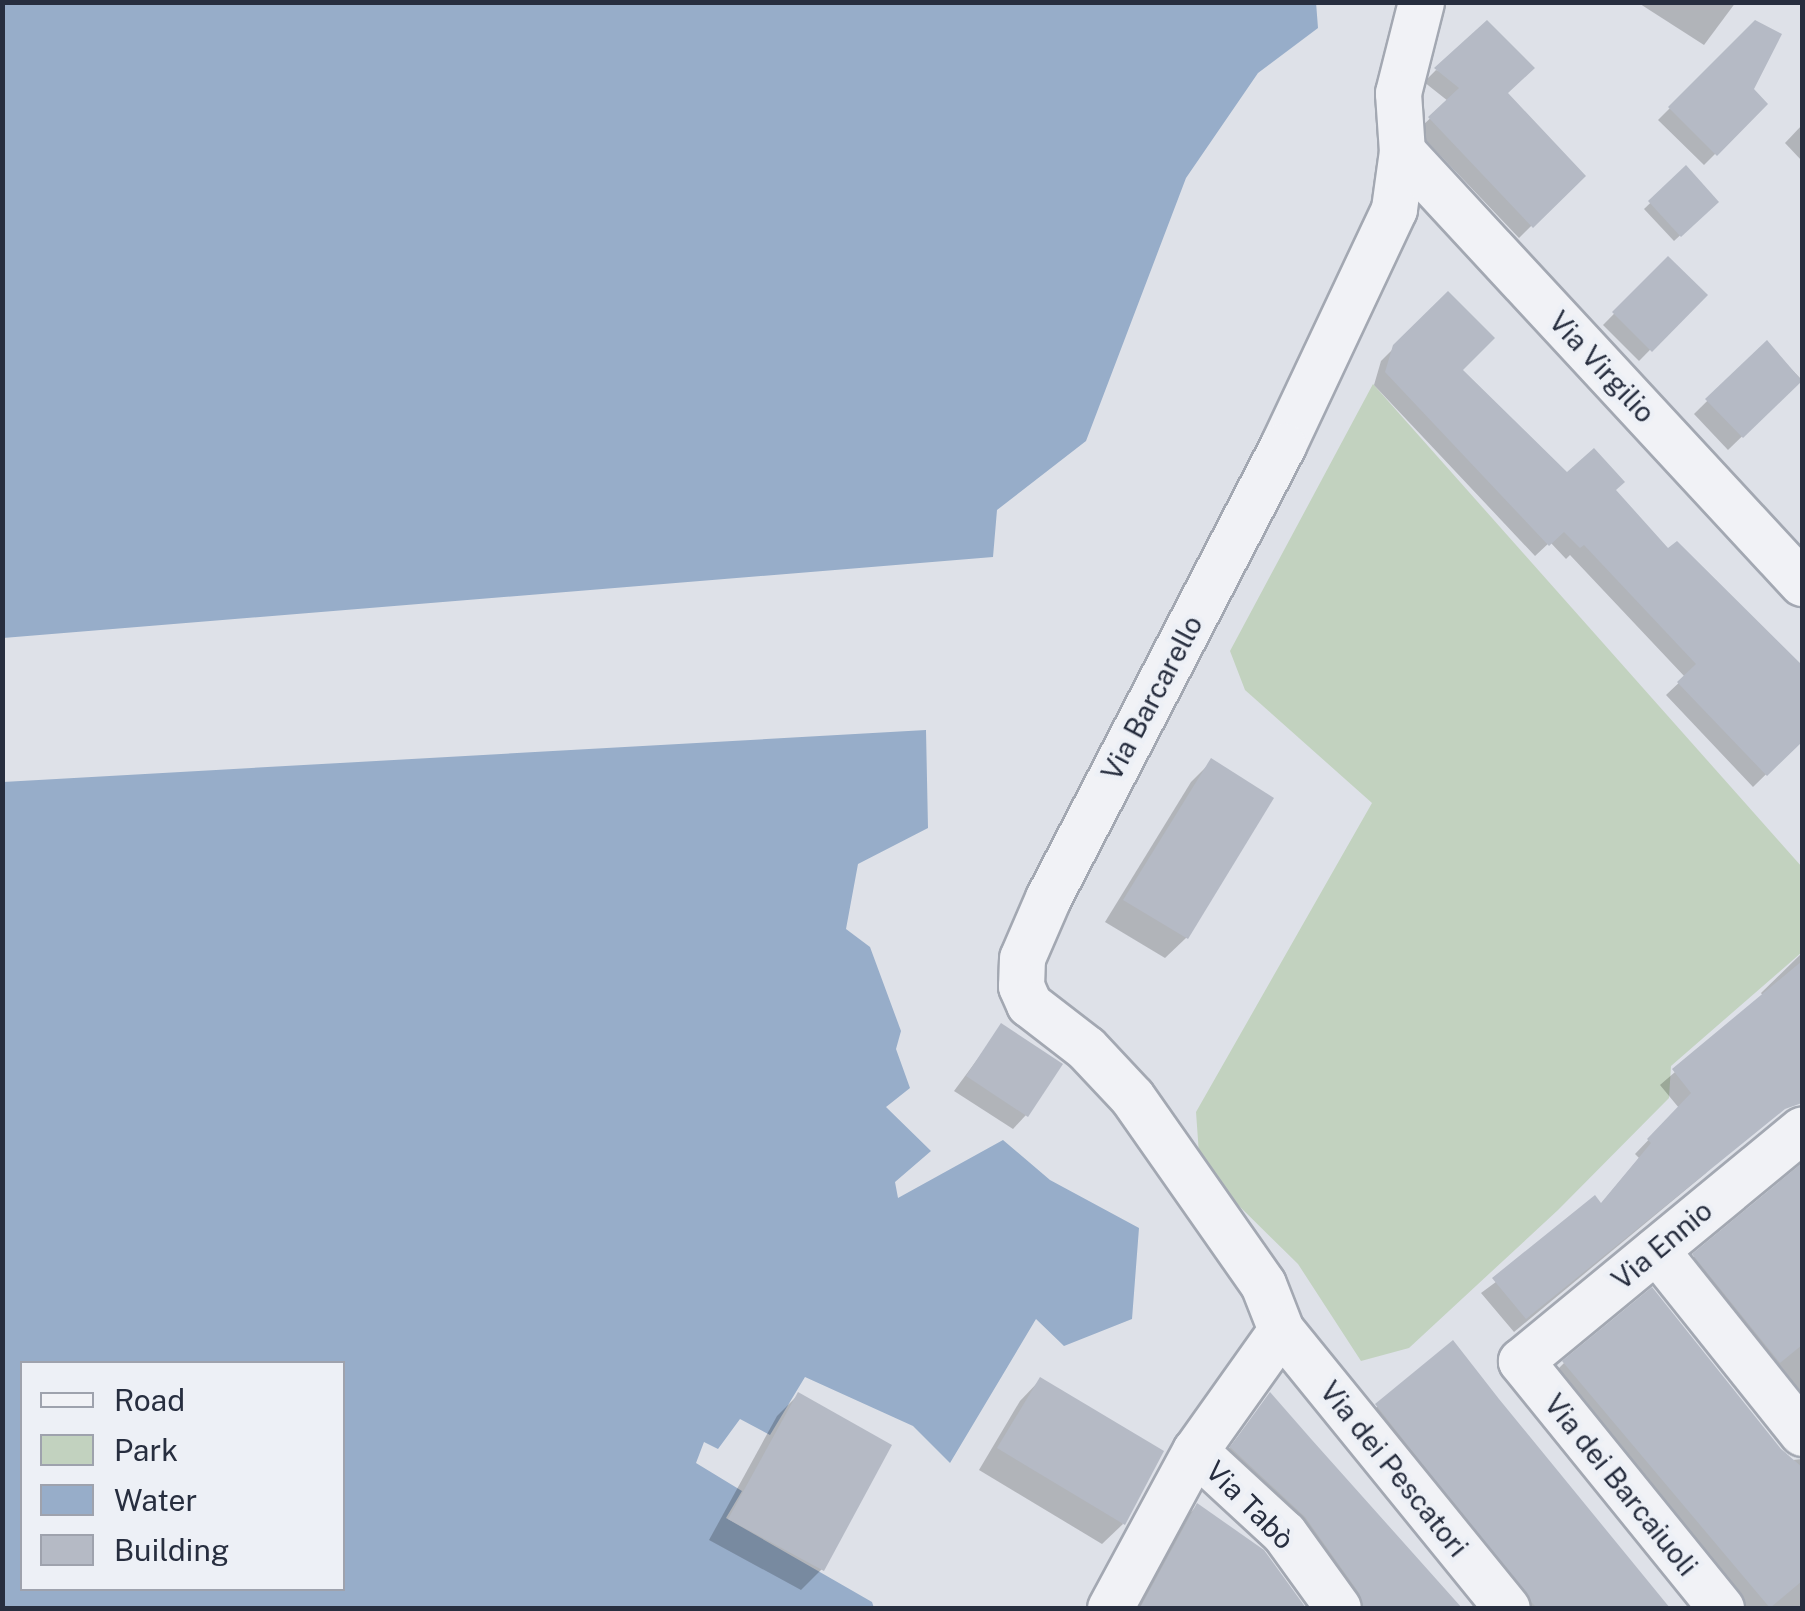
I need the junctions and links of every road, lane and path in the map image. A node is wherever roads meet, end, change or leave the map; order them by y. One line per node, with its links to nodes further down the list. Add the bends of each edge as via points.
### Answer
1 (1421, 2): 2 (street, Via Barcarello, via 1398,93)
2 (1402, 151): 3 (street, Via Virgilio); 6 (street, Via Barcarello, via 1394,209 1365,278 1022,958 1020,986 1028,1004 1086,1048 1132,1097 1263,1284)
3 (1802, 582)
4 (1802, 1129): 5 (street, Via Ennio)
5 (1656, 1250): 7 (street, Via Ennio); 8 (street)
6 (1280, 1330): 9 (street); 12 (street, Via dei Pescatori)
7 (1521, 1361): 13 (street, Via dei Barcaiuoli)
8 (1796, 1412)
9 (1195, 1450): 10 (street); 11 (street, Via Tabò, via 1284,1532)
10 (1110, 1608)
11 (1338, 1608)
12 (1506, 1608)
13 (1721, 1608)

